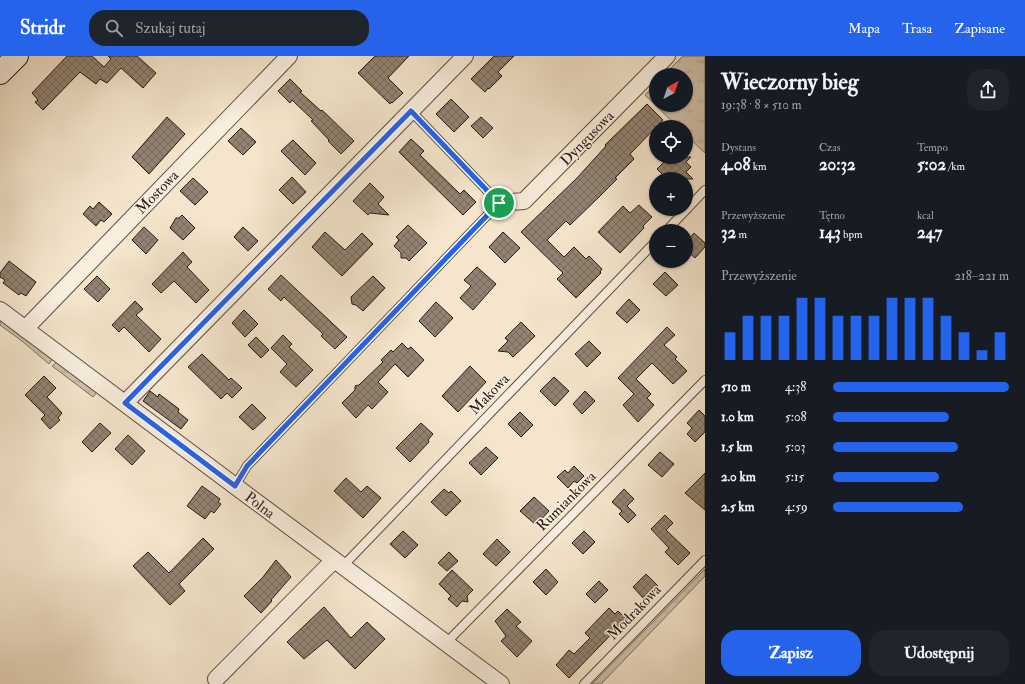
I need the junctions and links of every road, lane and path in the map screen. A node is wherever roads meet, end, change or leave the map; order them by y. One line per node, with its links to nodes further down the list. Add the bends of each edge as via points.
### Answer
1 (17, 56): 5 (main road)
2 (289, 56): 12 (street, Mostowa)
3 (465, 56): 6 (street)
4 (667, 56): 8 (street, Dyngusowa, via 524,202)
5 (0, 73)
6 (411, 111): 8 (lane); 14 (street)
7 (705, 190): 9 (lane)
8 (499, 203): 15 (lane, via 247,466)
9 (673, 224)
10 (649, 248): 17 (lane, Makowa)
11 (0, 310): 12 (street, Polna)
12 (26, 329): 14 (street, Polna)
13 (705, 380): 18 (lane, Rumiankowa)
14 (125, 403): 15 (street, Polna)
15 (235, 486): 17 (street, Polna)
16 (705, 560): 21 (lane, Modrakowa)
17 (338, 563): 18 (street, Polna); 19 (street)
18 (447, 642): 20 (street, Polna)
19 (216, 679)
20 (502, 684)
21 (584, 684)

